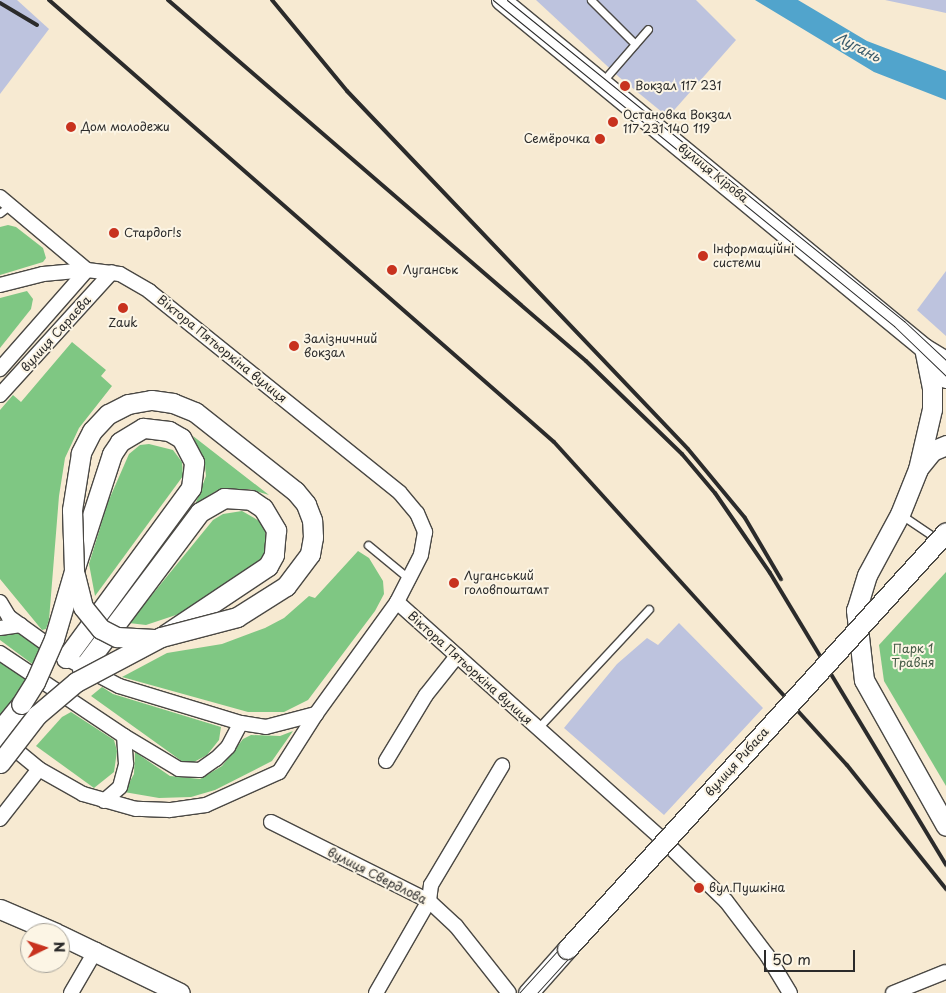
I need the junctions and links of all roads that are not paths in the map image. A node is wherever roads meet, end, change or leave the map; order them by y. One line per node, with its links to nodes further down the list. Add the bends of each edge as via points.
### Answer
1 (501, 0): 5 (street, вулиця Кірова)
2 (591, 0): 4 (lane)
3 (648, 30): 4 (lane)
4 (635, 44): 5 (lane)
5 (602, 83): 10 (street, вулиця Кірова)
6 (3, 205): 7 (street)
7 (87, 270): 8 (street, Віктора Пятьоркіна вулиця); 9 (street, Віктора Пятьоркіна вулиця, via 43,274); 12 (street)
8 (112, 272): 14 (street, вулиця Сараєва); 22 (street, Віктора Пятьоркіна вулиця, via 163,300 400,493 417,513 425,532 421,555)
9 (0, 285)
10 (924, 348): 11 (street, вулиця Кірова); 13 (street, вулиця Кірова); 16 (street, via 932,388 932,409)
11 (946, 361)
12 (0, 369)
13 (946, 378)
14 (0, 395)
15 (946, 445): 16 (street, via 932,451)
16 (918, 469): 17 (street)
17 (900, 514): 20 (lane); 46 (street, via 858,596 856,610 864,680)
18 (946, 532): 57 (street, вулиця Рибаса, bridge)
19 (368, 545): 22 (lane)
20 (946, 545)
21 (74, 571): 28 (street, bridge, via 82,608 101,629 117,638); 28 (street, bridge, via 74,488 81,453 92,431 108,414 128,404 151,400 173,403 195,412 295,491 309,512 314,537 310,554 300,568 286,586 266,601 218,623); 31 (street, via 112,454 130,433 156,428 181,438 189,449 195,475 184,499); 36 (street, bridge, via 46,659 35,682)
22 (408, 578): 24 (street, Віктора Пятьоркіна вулиця)
23 (0, 602): 26 (street, via 10,618)
24 (397, 602): 30 (street, Віктора Пятьоркіна вулиця); 33 (street)
25 (649, 609): 35 (lane)
26 (21, 625): 27 (street); 31 (street)
27 (0, 628)
28 (161, 637): 32 (street, bridge, via 258,576 274,555 276,536 271,518 251,500 224,498 200,512); 40 (street, bridge, via 103,667 54,699)
29 (0, 653): 37 (street)
30 (457, 656): 35 (street, Віктора Пятьоркіна вулиця); 39 (street, via 426,695)
31 (66, 658): 32 (street)
32 (82, 669): 34 (street, via 119,686)
33 (316, 714): 34 (street, via 266,727); 43 (street, via 279,772 213,802 169,810 136,809)
34 (241, 723): 37 (street, via 228,747 200,770 179,769)
35 (537, 729): 58 (street, Віктора Пятьоркіна вулиця, via 726,900 767,955)
36 (0, 730)
37 (124, 736): 43 (street, via 126,764 120,787)
38 (0, 737): 42 (street)
39 (386, 761)
40 (0, 763)
41 (502, 766): 47 (street, via 431,884)
42 (39, 769): 43 (street, via 83,794); 44 (street)
43 (104, 801)
44 (0, 819)
45 (271, 822): 47 (street, вулиця Свердлова)
46 (946, 826)
47 (429, 901): 55 (street); 56 (street, вулиця Свердлова, via 456,926)
48 (0, 909): 49 (street)
49 (33, 923)
50 (70, 939): 51 (street)
51 (96, 950): 53 (street); 54 (street)
52 (945, 972): 59 (street)
53 (71, 993)
54 (180, 993)
55 (376, 993)
56 (509, 993)
57 (528, 993)
58 (790, 993)
59 (893, 993)

